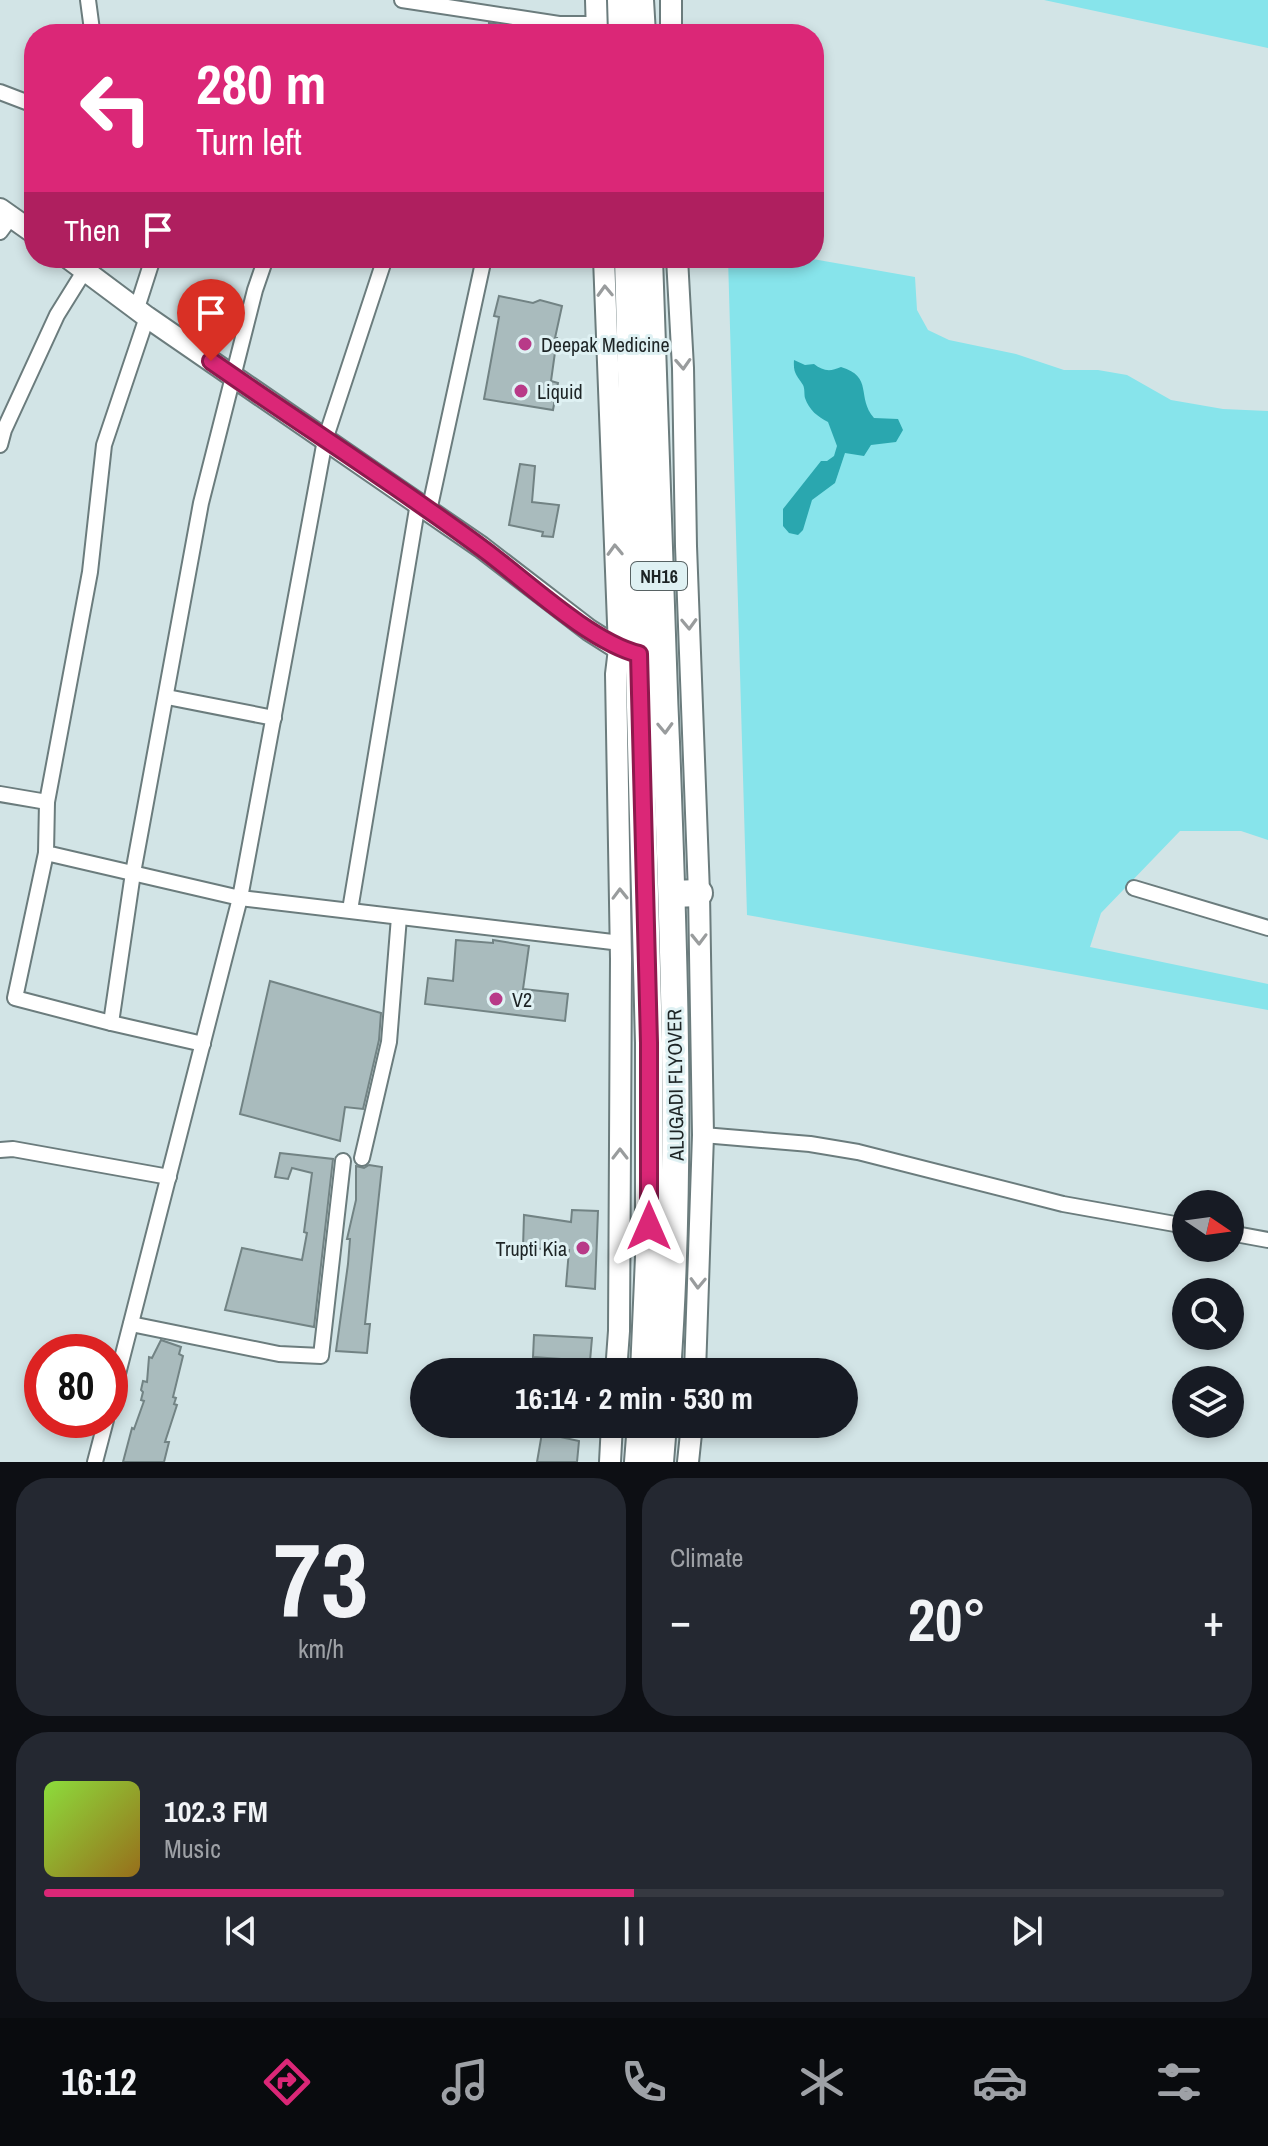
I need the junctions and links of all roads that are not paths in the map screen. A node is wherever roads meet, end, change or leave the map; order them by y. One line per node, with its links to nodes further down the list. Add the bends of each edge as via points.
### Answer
1 (88, 0): 7 (street)
2 (402, 0): 8 (street)
3 (596, 0): 9 (street)
4 (621, 0): 10 (highway)
5 (640, 0): 11 (highway)
6 (671, 0): 12 (street)
7 (92, 24)
8 (559, 24)
9 (597, 24)
10 (622, 24)
11 (641, 24)
12 (671, 24)
13 (0, 92): 14 (street)
14 (24, 101)
15 (4, 219): 16 (street)
16 (24, 228)
17 (75, 268): 30 (street)
18 (82, 268): 27 (street)
19 (151, 268): 27 (street)
20 (263, 268): 28 (street)
21 (382, 268): 29 (street)
22 (482, 268): 31 (street)
23 (605, 268): 32 (street, one-way to 23)
24 (628, 268): 32 (highway, NH16)
25 (649, 268): 41 (highway, NH16, one-way to 41)
26 (678, 268): 40 (street, one-way to 40)
27 (142, 312): 28 (street); 36 (street, via 104,445 90,572)
28 (232, 376): 29 (street); 33 (street, via 201,503)
29 (325, 440): 31 (street); 34 (street)
30 (0, 445)
31 (424, 507): 32 (street); 43 (street)
32 (629, 651): 46 (street, one-way to 32, via 616,674); 60 (highway, ALUGADI FLYOVER / NH16, via 639,684 649,1043)
33 (167, 697): 34 (street); 38 (street)
34 (274, 718): 42 (street)
35 (0, 794): 36 (street)
36 (47, 802): 37 (street)
37 (46, 853): 38 (street); 47 (street, via 15,998)
38 (133, 873): 42 (street); 47 (street)
39 (1134, 888): 45 (street)
40 (699, 893): 41 (highway); 49 (street, one-way to 49)
41 (672, 894): 61 (highway, ALUGADI FLYOVER / NH16, via 675,1242)
42 (240, 898): 43 (street); 48 (street)
43 (350, 910): 44 (street)
44 (399, 917): 46 (street); 51 (street, via 389,1042)
45 (1268, 928)
46 (621, 943): 59 (street, one-way to 46)
47 (111, 1023): 48 (street)
48 (203, 1044): 53 (street)
49 (703, 1135): 54 (street, via 858,1152 1063,1204); 62 (street, one-way to 62)
50 (0, 1150): 53 (street)
51 (362, 1158)
52 (343, 1161): 57 (street, via 321,1356 279,1354)
53 (169, 1177): 57 (street)
54 (1172, 1223)
55 (1244, 1236): 56 (street)
56 (1268, 1240)
57 (131, 1324): 58 (street)
58 (128, 1336)
59 (617, 1358)
60 (645, 1358)
61 (668, 1358)
62 (695, 1358)
63 (101, 1438): 68 (street)
64 (611, 1438): 69 (street)
65 (640, 1438): 70 (highway)
66 (662, 1438): 71 (highway)
67 (691, 1438): 72 (street)
68 (95, 1462)
69 (610, 1462)
70 (638, 1462)
71 (660, 1462)
72 (688, 1462)

